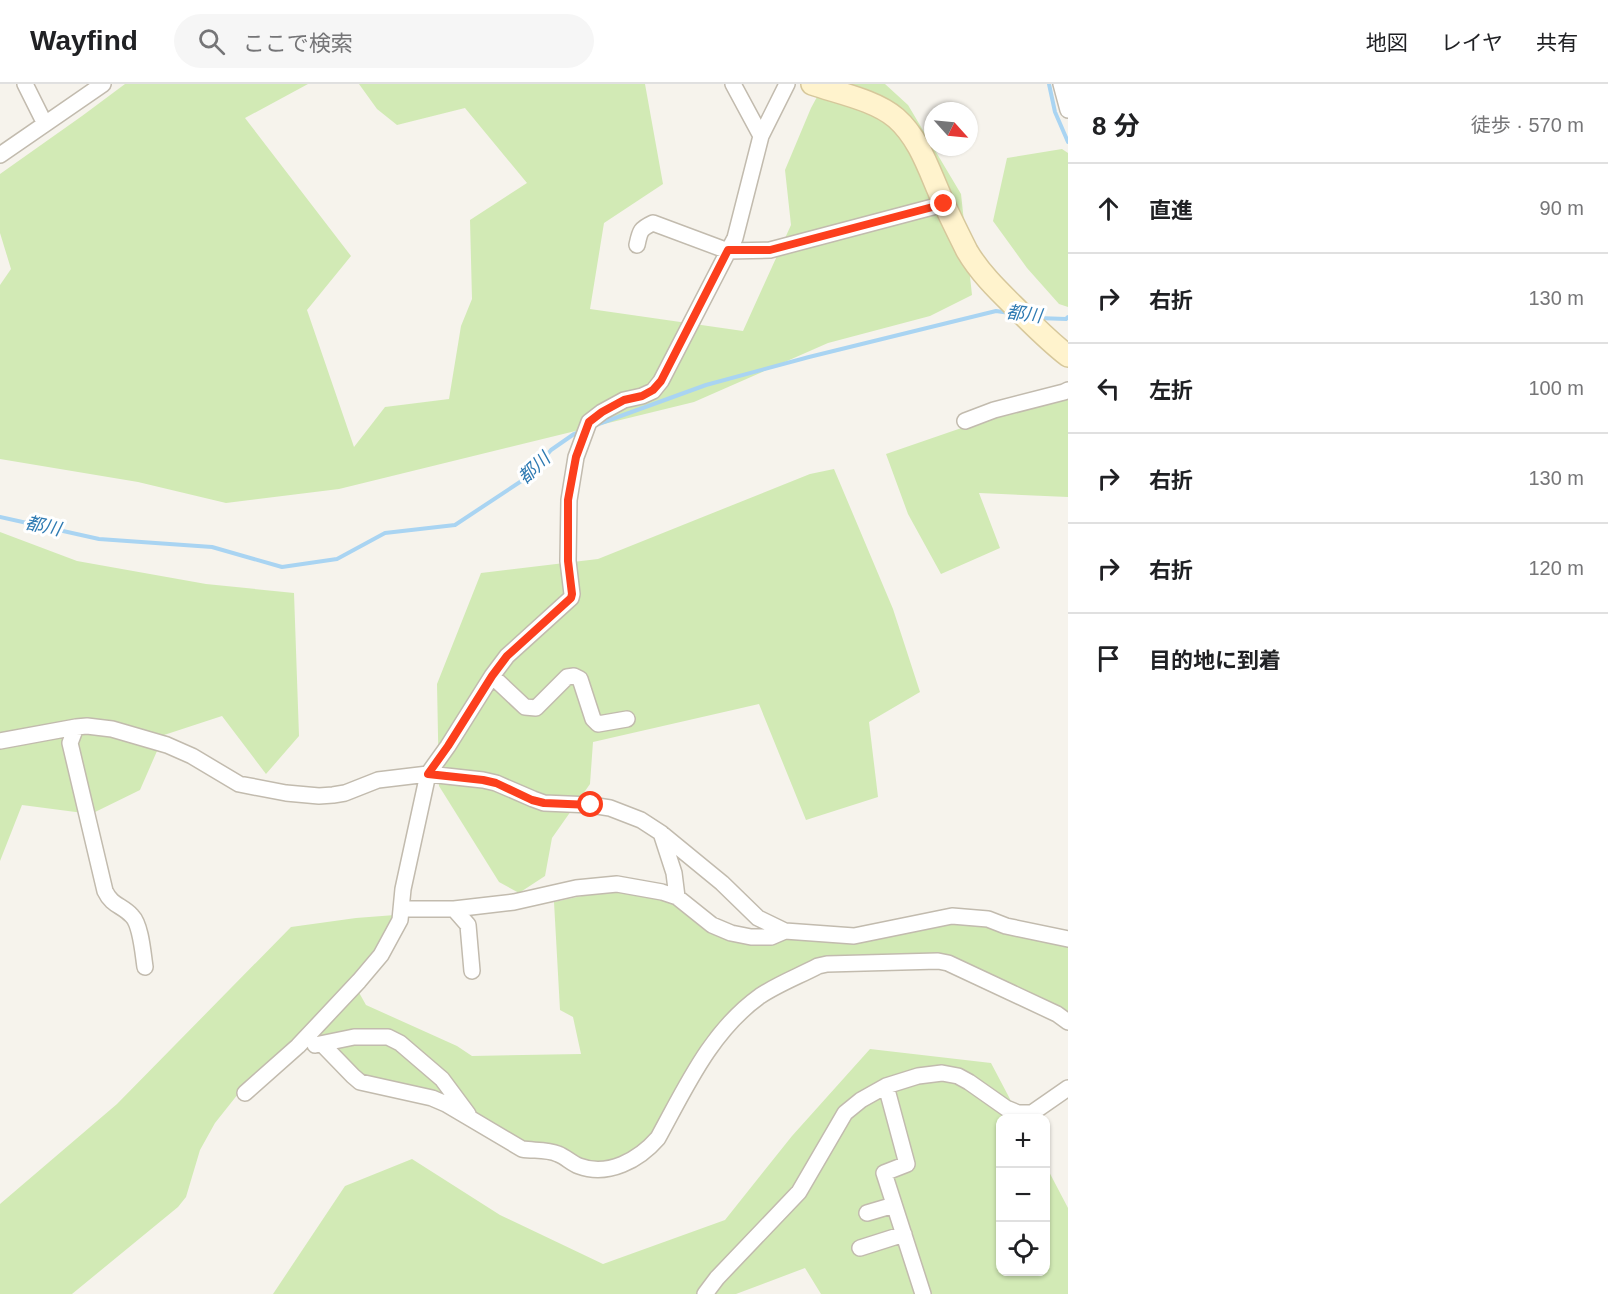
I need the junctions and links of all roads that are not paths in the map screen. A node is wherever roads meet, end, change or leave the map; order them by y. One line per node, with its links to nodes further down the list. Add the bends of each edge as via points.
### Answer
1 (25, 84): 8 (street)
2 (103, 84): 8 (street)
3 (733, 84): 9 (street)
4 (787, 84): 9 (street)
5 (812, 84): 11 (street, via 866,102 895,117 917,143)
6 (1061, 84): 7 (street)
7 (1068, 110)
8 (45, 124): 10 (street)
9 (761, 136): 13 (street, via 735,238)
10 (0, 155)
11 (944, 204): 13 (street, via 770,250); 14 (street, via 969,253 991,283)
12 (637, 245): 13 (street, via 640,232 653,223)
13 (728, 250): 17 (street, via 661,381 653,390 624,400 589,422 576,457 568,500 571,598 507,656)
14 (1068, 356)
15 (1068, 390): 16 (street)
16 (965, 421)
17 (492, 676): 18 (street, via 525,707 536,708 567,677 574,676 580,679 598,724); 21 (street)
18 (627, 719)
19 (76, 727): 20 (street); 21 (street, via 112,729 167,745 238,784 286,793 333,795 378,780); 28 (street, via 70,743 105,891 109,899 134,918)
20 (0, 741)
21 (428, 774): 22 (street, via 496,783 544,803 610,808); 24 (street)
22 (661, 833): 23 (street); 26 (street, via 722,882 758,918)
23 (677, 897): 25 (street, via 617,884); 26 (street, via 712,925 731,933 771,937)
24 (401, 909): 25 (street); 32 (street, via 400,920 381,955)
25 (454, 909): 29 (street, via 468,925)
26 (785, 931): 27 (street, via 854,936 952,916 987,919)
27 (1068, 939)
28 (145, 967)
29 (472, 971)
30 (1068, 1022): 36 (street, via 948,963 827,964 763,994 735,1017 702,1058 658,1138 637,1158 607,1169 577,1166 560,1154 522,1149)
31 (322, 1044): 32 (street); 36 (street, via 360,1082 432,1098); 36 (street, via 354,1037 388,1037 400,1043 442,1079)
32 (298, 1046): 35 (street)
33 (886, 1086): 34 (street, via 918,1076 958,1076 1018,1113 1032,1113); 37 (street, via 907,1164 884,1173); 42 (street, via 845,1113 799,1192)
34 (1068, 1088)
35 (245, 1093)
36 (474, 1122)
37 (894, 1205): 38 (street); 39 (street)
38 (867, 1213)
39 (904, 1234): 40 (street); 41 (street)
40 (860, 1248)
41 (918, 1293)
42 (705, 1294)

